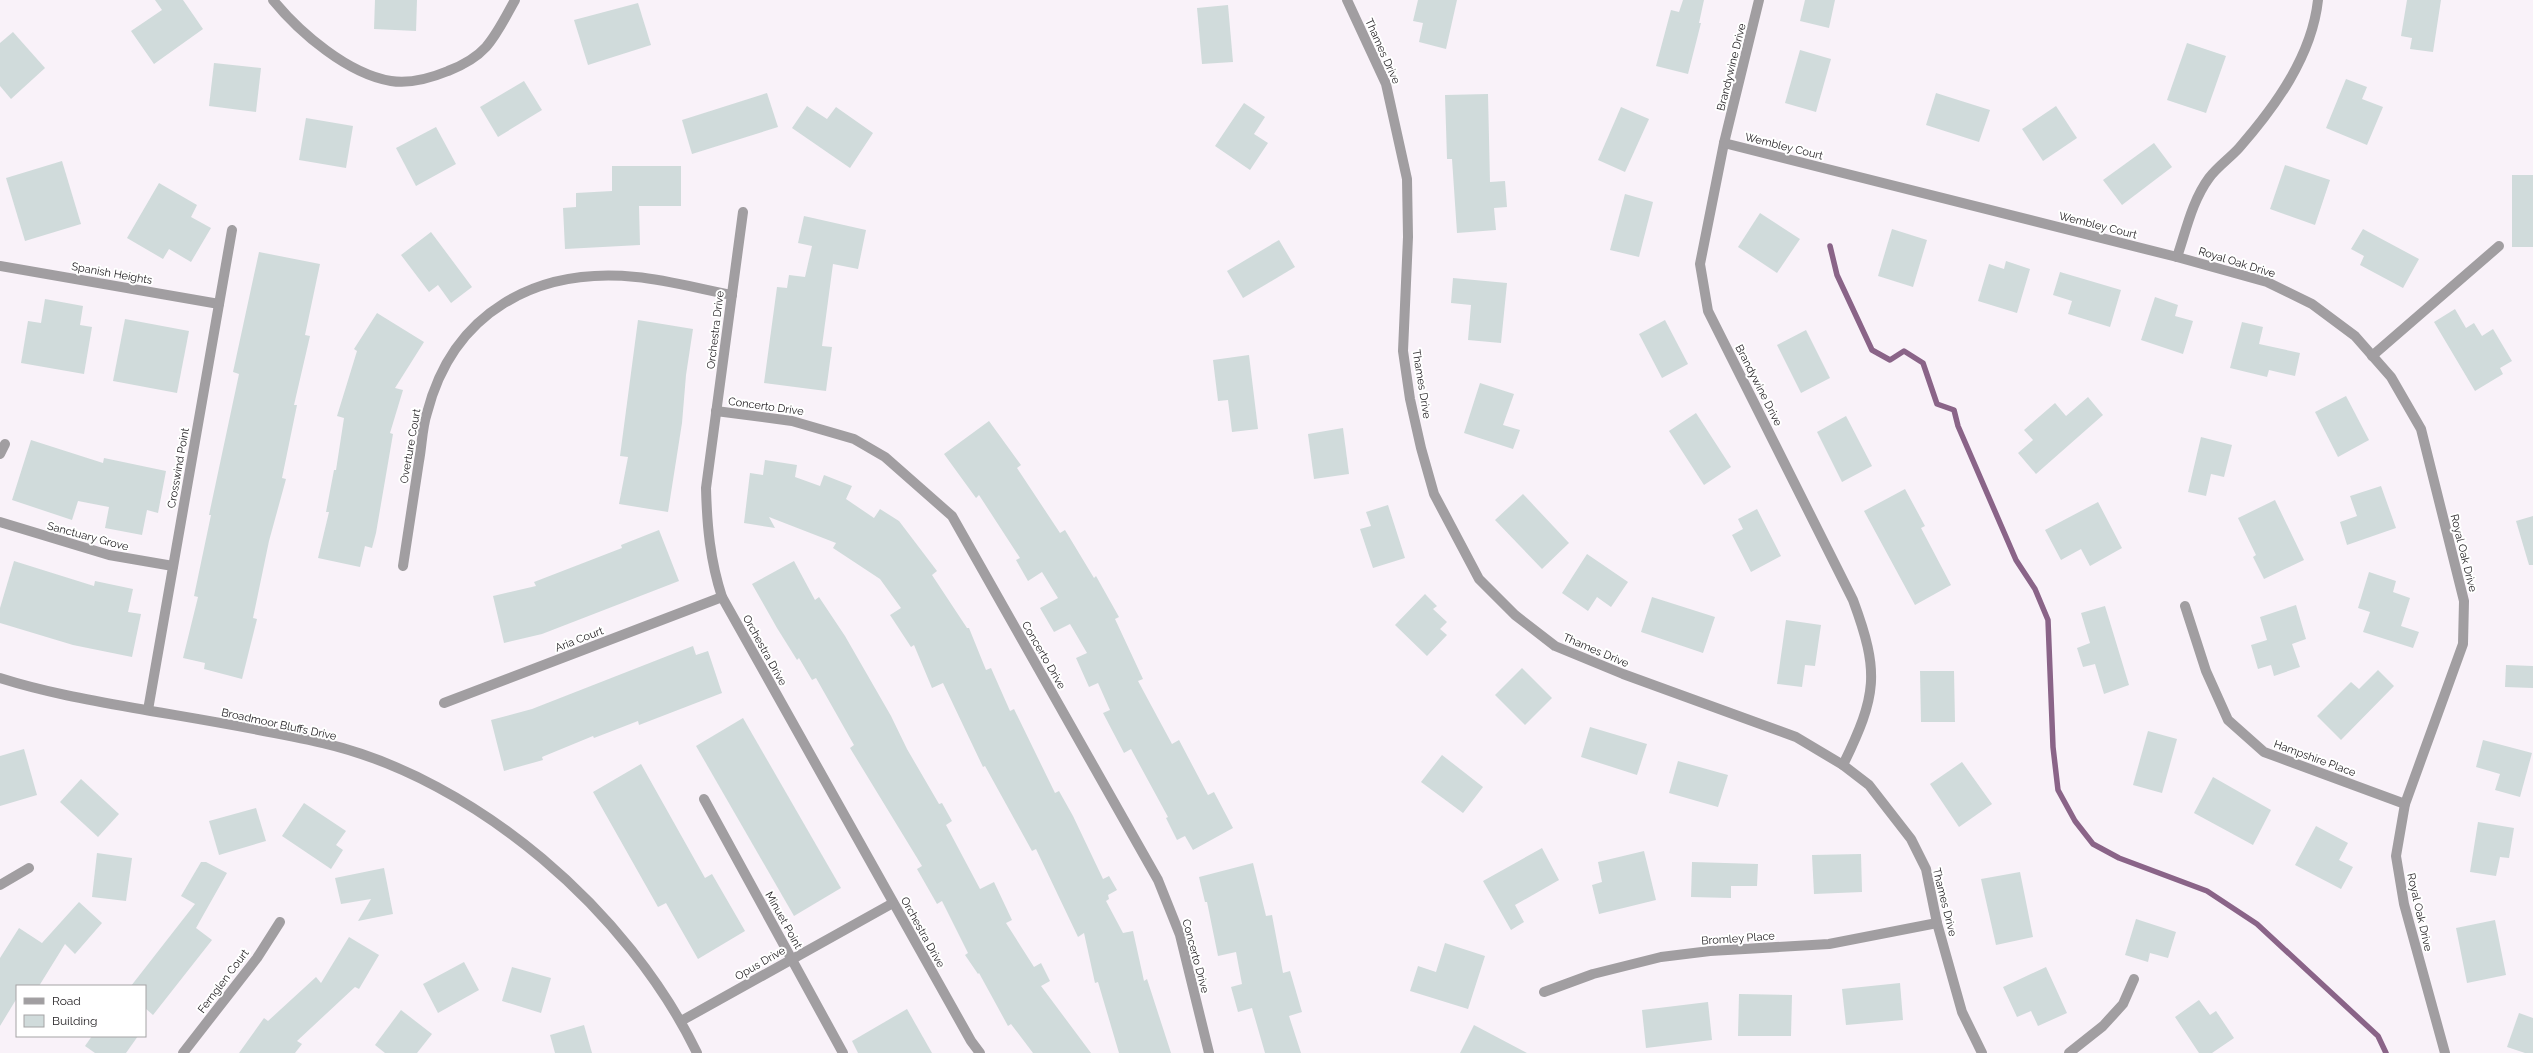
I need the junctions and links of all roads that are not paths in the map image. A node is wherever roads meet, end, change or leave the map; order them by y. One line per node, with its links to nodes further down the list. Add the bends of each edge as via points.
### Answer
1 (273, 0): 2 (street, via 320,47 353,68 392,81 430,79 461,66 485,48)
2 (515, 0)
3 (1347, 0): 26 (street, Thames Drive, via 1386,84 1407,179 1408,237 1403,351 1421,448 1434,494 1479,578 1515,615 1555,646 1623,674 1796,737)
4 (1759, 0): 6 (street, Brandywine Drive)
5 (2318, 0): 10 (street, via 2304,51 2284,90 2239,148 2209,178 2193,209)
6 (1724, 144): 10 (street, Wembley Court); 26 (street, Brandywine Drive, via 1700,264 1708,311 1852,600 1866,636 1871,658 1872,680 1869,700 1861,729)
7 (743, 212): 12 (street, Orchestra Drive)
8 (232, 230): 13 (street, Crosswind Point)
9 (2499, 246): 14 (street)
10 (2177, 257): 14 (street, Royal Oak Drive, via 2267,282 2312,304 2355,336)
11 (0, 266): 13 (street, Spanish Heights)
12 (732, 295): 15 (street, Orchestra Drive); 20 (street, Overture Court, via 636,277 590,276 547,282 503,302 468,332 441,373 426,413)
13 (219, 304): 19 (street, Crosswind Point)
14 (2372, 356): 28 (street, Royal Oak Drive, via 2392,377 2421,429 2464,601 2463,644)
15 (716, 411): 21 (street, Orchestra Drive, via 706,488 707,529 712,566); 42 (street, Concerto Drive, via 792,421 854,439 885,457 952,516 1158,880 1180,935)
16 (5, 444): 17 (street)
17 (0, 454)
18 (0, 522): 19 (street, Sanctuary Grove, via 109,555)
19 (173, 566): 25 (street, Crosswind Point)
20 (403, 566)
21 (722, 597): 24 (street, Aria Court); 31 (street, Orchestra Drive)
22 (2185, 606): 28 (street, Hampshire Place, via 2206,672 2228,720 2264,752)
23 (0, 678): 25 (street, Broadmoor Bluffs Drive, via 75,697)
24 (444, 703)
25 (148, 710): 37 (street, Broadmoor Bluffs Drive, via 324,743 377,761 438,788 523,843 570,883 622,938 666,995)
26 (1843, 765): 33 (street, Thames Drive, via 1869,786 1911,839 1926,869)
27 (704, 799): 34 (street, Minuet Point)
28 (2405, 804): 45 (street, Royal Oak Drive, via 2397,863 2404,904)
29 (29, 868): 30 (street)
30 (0, 885)
31 (893, 903): 34 (street, Opus Drive); 41 (street, Orchestra Drive, via 971,1042)
32 (280, 922): 38 (street, Fernglen Court, via 257,958)
33 (1937, 923): 36 (street, Bromley Place, via 1829,944 1710,951 1661,957 1600,972); 43 (street, Thames Drive, via 1962,1012)
34 (792, 958): 37 (street, Opus Drive); 40 (street, Minuet Point)
35 (2134, 979): 44 (street, via 2122,1004 2103,1026)
36 (1544, 992)
37 (681, 1021): 39 (street, Broadmoor Bluffs Drive)
38 (183, 1053)
39 (697, 1053)
40 (843, 1053)
41 (980, 1053)
42 (1209, 1053)
43 (1982, 1053)
44 (2069, 1053)
45 (2445, 1053)

